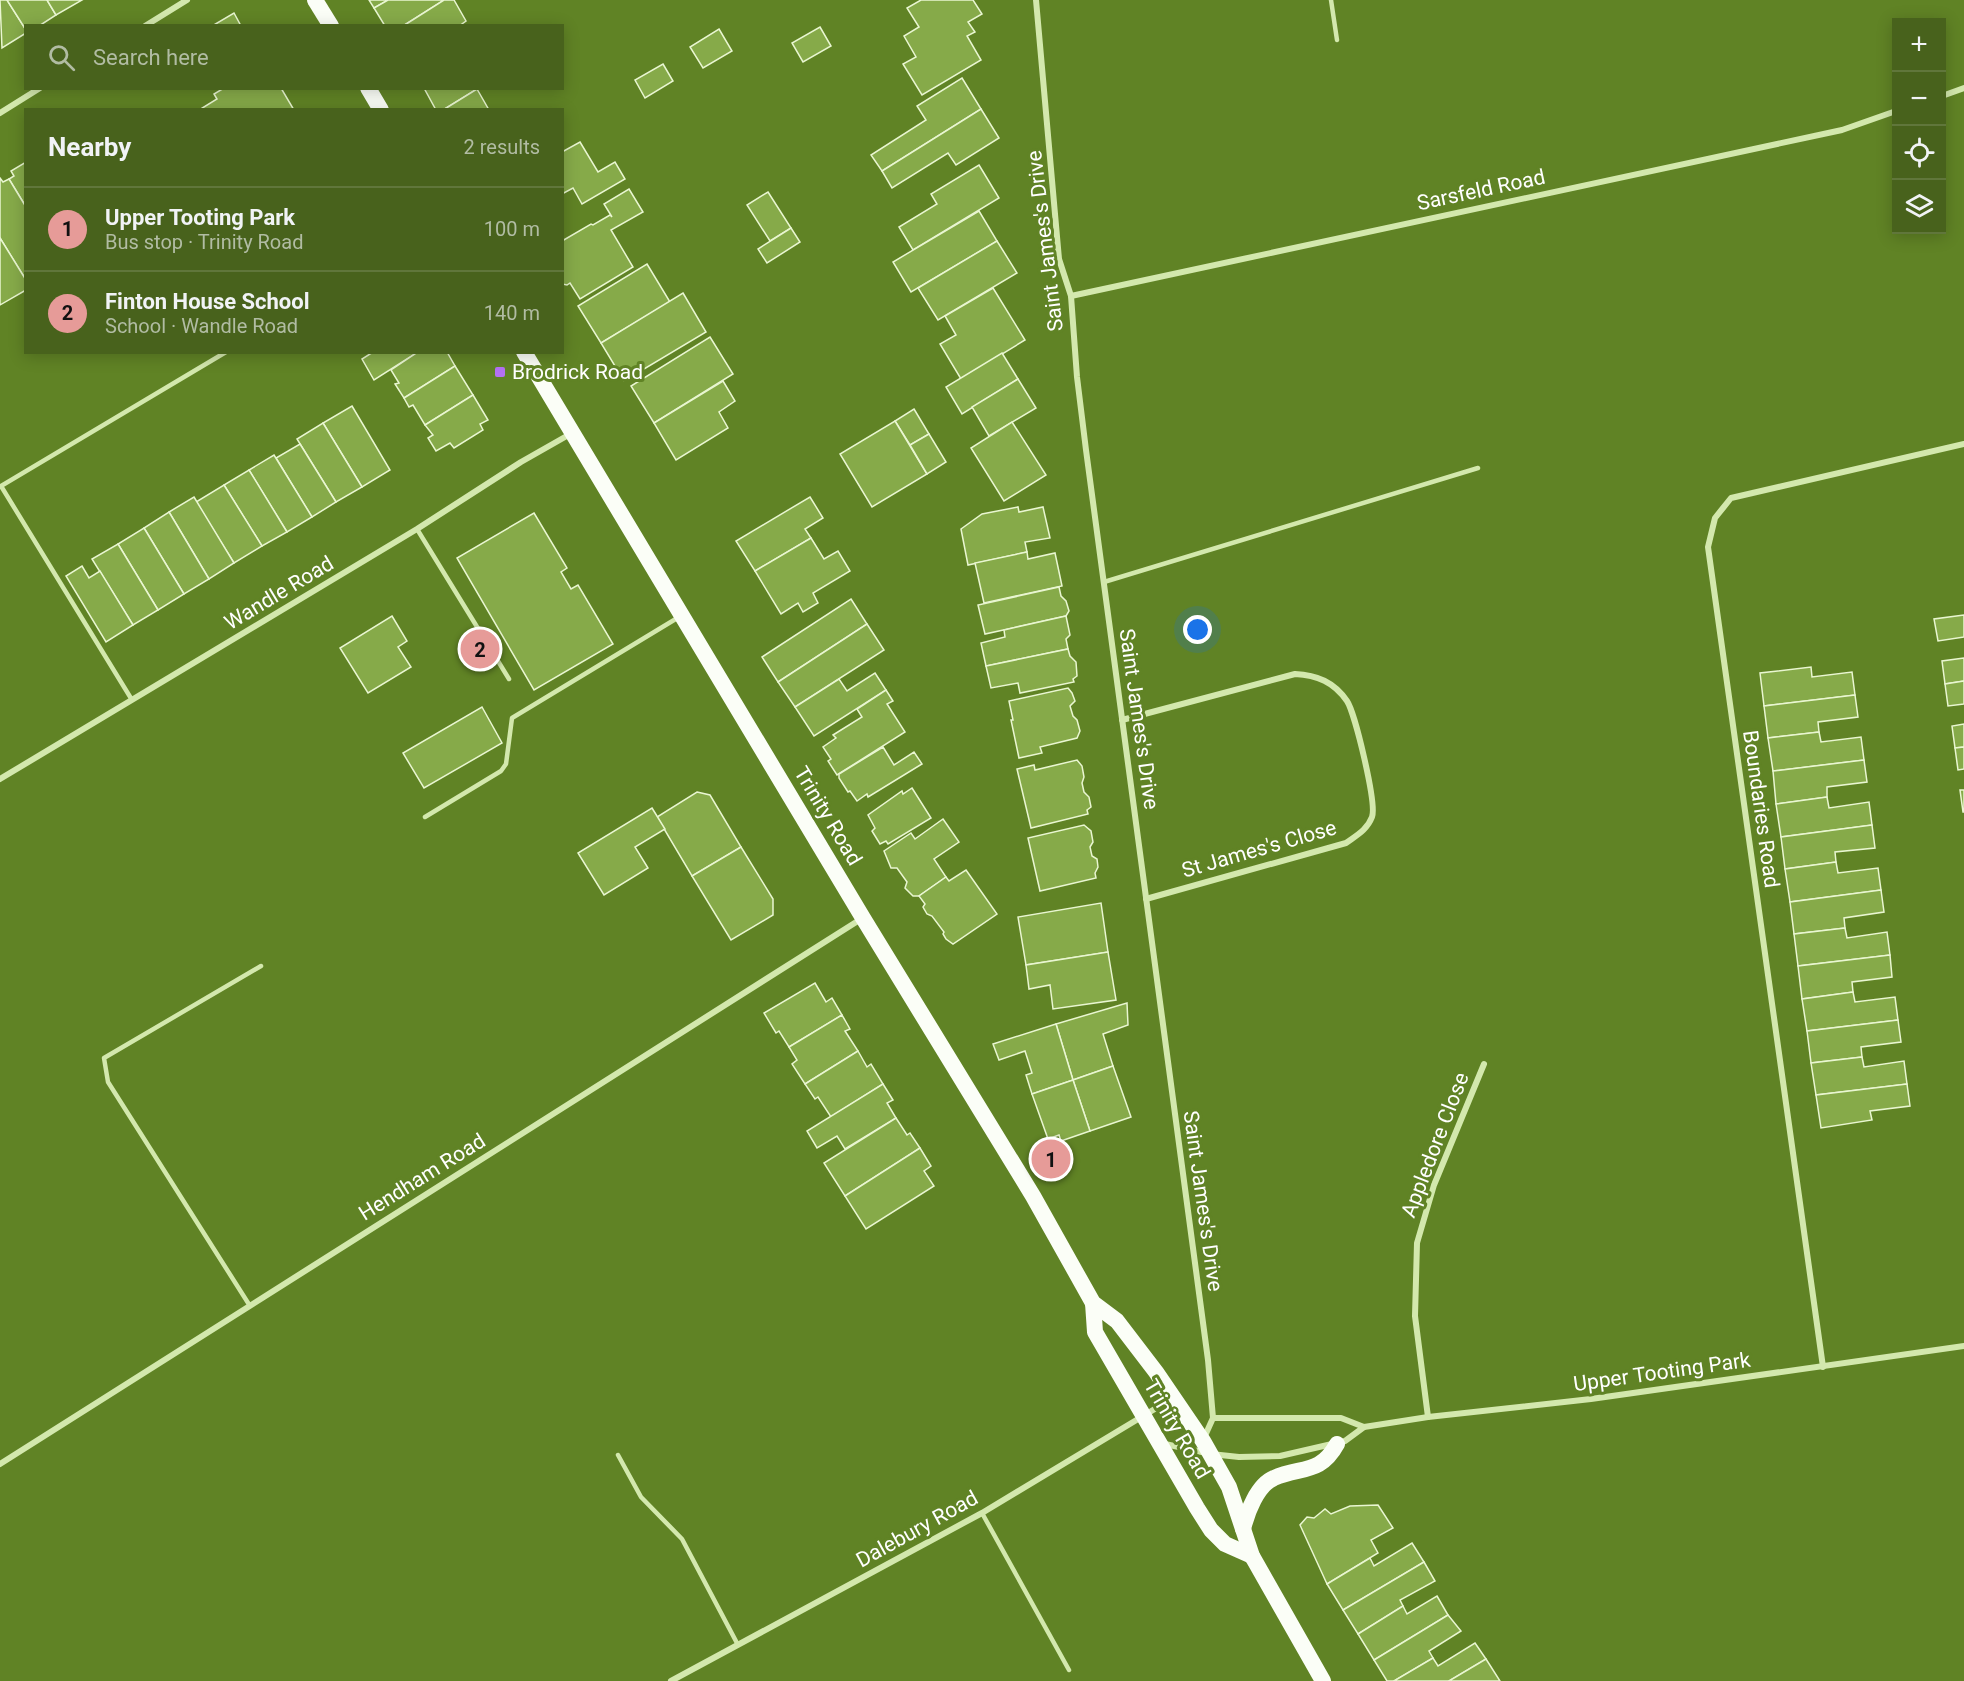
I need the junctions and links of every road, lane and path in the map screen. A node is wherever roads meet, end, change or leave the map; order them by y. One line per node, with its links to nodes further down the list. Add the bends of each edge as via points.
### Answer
1 (187, 0): 5 (street)
2 (315, 0): 6 (highway)
3 (1036, 0): 15 (street, Saint James's Drive, via 1059,259)
4 (1331, 0): 7 (lane)
5 (148, 24)
6 (330, 24)
7 (1337, 40)
8 (1964, 88): 11 (street)
9 (37, 90): 14 (street)
10 (369, 90): 12 (highway)
11 (1946, 94)
12 (380, 108)
13 (1892, 112): 15 (street, Sarsfeld Road, via 1842,130)
14 (0, 113)
15 (1071, 296): 22 (street, Saint James's Drive, via 1077,377)
16 (223, 354): 25 (lane, via 1,486)
17 (525, 354): 18 (highway, Trinity Road)
18 (572, 433): 21 (street, Wandle Road); 23 (highway, Trinity Road)
19 (1964, 444): 36 (street, Boundaries Road, via 1731,498 1714,518 1708,547)
20 (1478, 468): 22 (lane)
21 (417, 530): 24 (lane); 25 (street, Wandle Road)
22 (1104, 582): 26 (street, Saint James's Drive)
23 (681, 615): 28 (lane, via 512,718 506,764 501,771); 30 (highway, Trinity Road)
24 (509, 679)
25 (132, 700): 27 (street, Wandle Road)
26 (1122, 720): 29 (street, Saint James's Drive); 29 (street, St James's Close, via 1295,674 1312,675 1324,680 1348,702 1373,798 1368,827 1346,843)
27 (0, 779)
28 (425, 817)
29 (1146, 899): 40 (street, Saint James's Drive, via 1206,1344)
30 (863, 918): 33 (highway, Trinity Road, via 1033,1196); 34 (street, Hendham Road)
31 (261, 966): 34 (lane, via 104,1058 108,1082)
32 (1484, 1064): 39 (street, Appledore Close, via 1434,1185 1417,1244 1415,1316)
33 (1093, 1303): 37 (highway, Trinity Road, via 1117,1321); 38 (highway, Trinity Road, via 1095,1332)
34 (250, 1306): 46 (street, Hendham Road)
35 (1964, 1346): 36 (street, Upper Tooting Park)
36 (1823, 1367): 39 (street, Upper Tooting Park)
37 (1174, 1398): 38 (street, Dalebury Road); 44 (highway, Trinity Road)
38 (1144, 1416): 42 (highway, Trinity Road); 47 (street, Dalebury Road)
39 (1428, 1417): 41 (street, Upper Tooting Park)
40 (1212, 1418): 41 (street, Upper Tooting Park, via 1341,1418); 44 (street, Saint James's Drive)
41 (1364, 1427): 43 (street, Upper Tooting Park)
42 (1159, 1443): 44 (street, Upper Tooting Park); 49 (highway, Trinity Road, via 1211,1530 1225,1544)
43 (1337, 1444): 44 (street, Upper Tooting Park, via 1280,1456 1239,1457); 48 (highway, via 1312,1469 1269,1481 1247,1512)
44 (1207, 1448): 48 (highway, Trinity Road, via 1229,1487)
45 (618, 1455): 50 (lane, via 641,1497 681,1539)
46 (0, 1464)
47 (982, 1513): 50 (street, Dalebury Road); 51 (lane)
48 (1243, 1530): 49 (highway, Trinity Road)
49 (1252, 1556): 53 (highway, Trinity Road)
50 (738, 1645): 52 (street, Dalebury Road)
51 (1069, 1670)
52 (671, 1681)
53 (1323, 1681)

